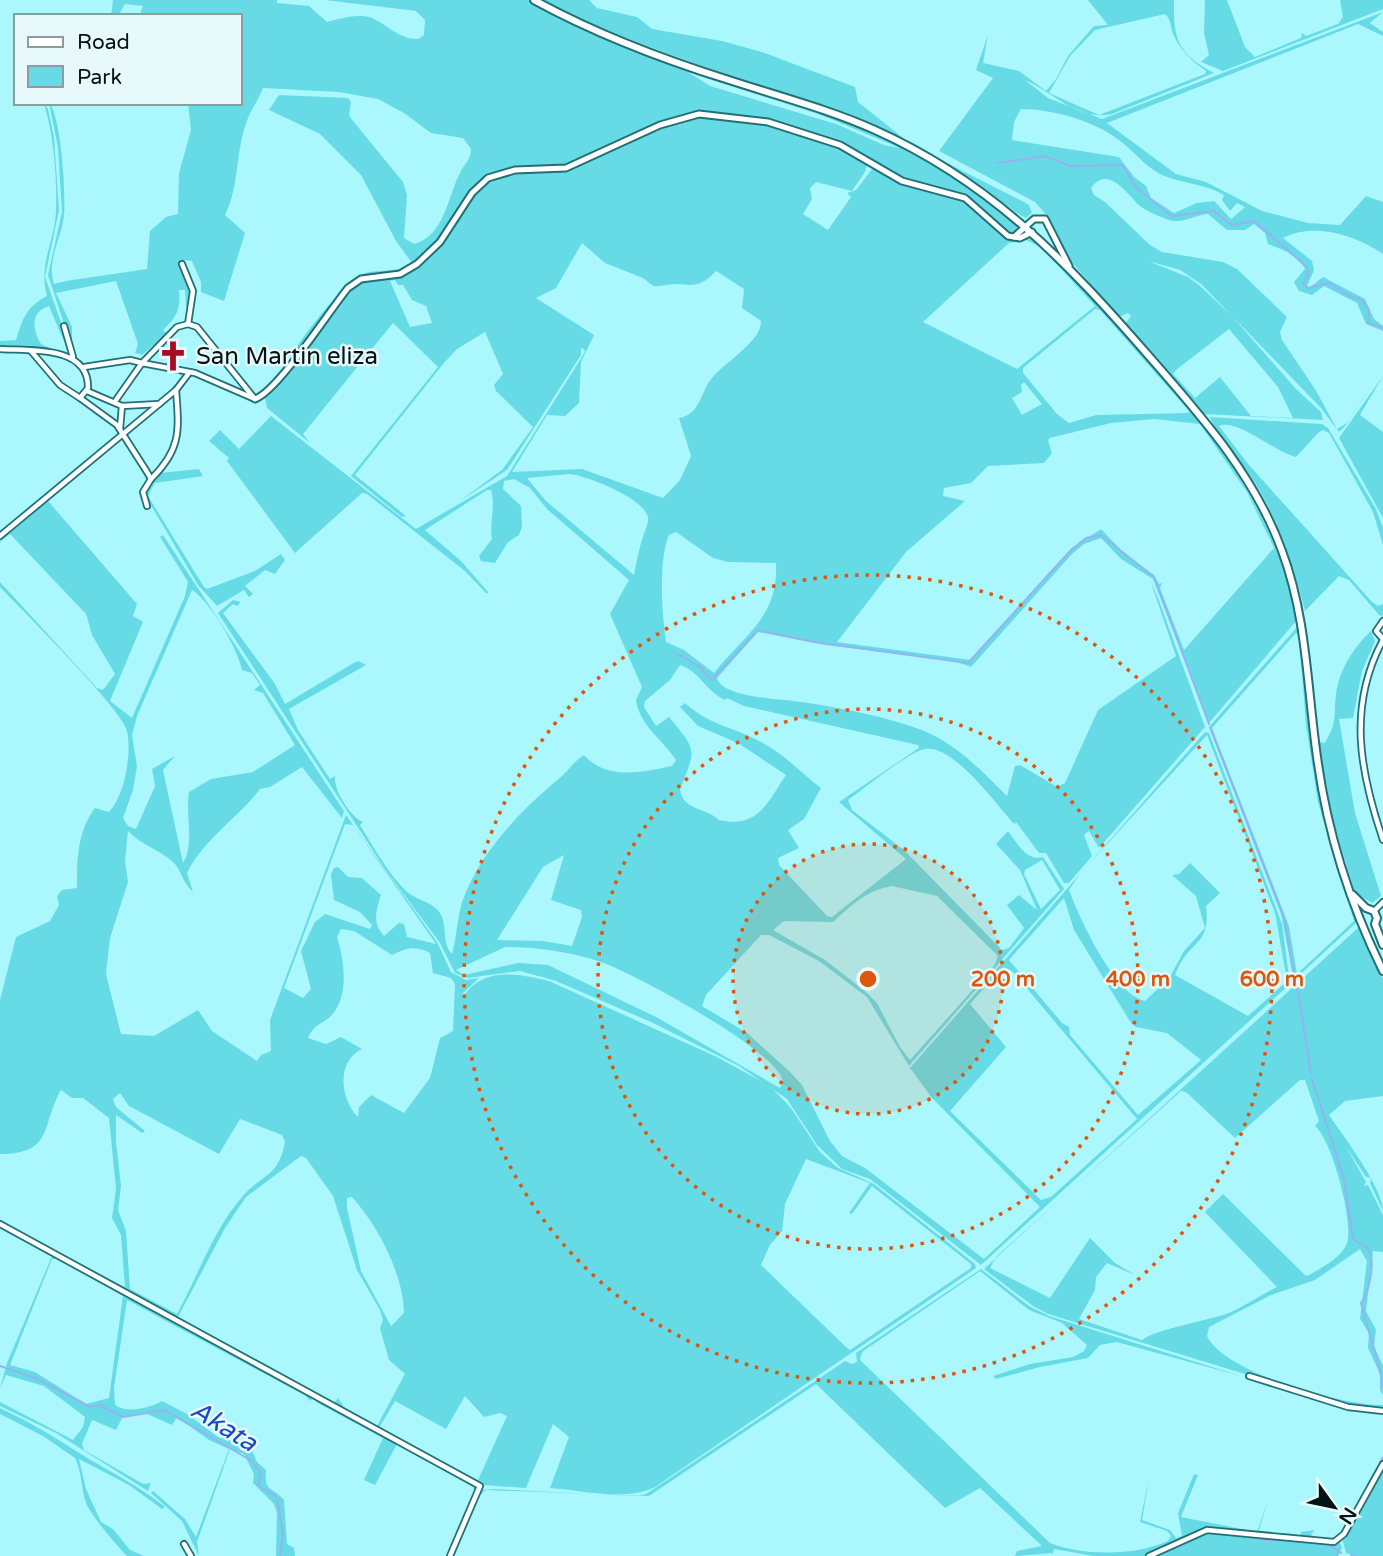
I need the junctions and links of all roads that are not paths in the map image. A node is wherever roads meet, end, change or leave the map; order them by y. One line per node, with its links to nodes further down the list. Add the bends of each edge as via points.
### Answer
1 (534, 0): 2 (main road, via 652,54 880,132 948,169)
2 (1013, 215): 3 (main road); 4 (street)
3 (1030, 230): 4 (street); 5 (street); 7 (main road); 7 (street, via 1034,219 1045,219)
4 (1021, 233): 5 (street)
5 (1013, 238): 19 (street, via 996,229 965,198 902,181 840,145 768,122 690,115 566,168 515,170 488,178 472,193 440,242 411,269 366,277 348,288 278,379)
6 (182, 264): 8 (street, via 193,290)
7 (1069, 266): 30 (main road, via 1213,429 1274,529 1301,618 1317,762)
8 (188, 324): 13 (street, via 177,327); 19 (street, via 197,327)
9 (64, 326): 12 (street)
10 (0, 349): 11 (street)
11 (31, 351): 12 (street); 18 (street, via 61,386)
12 (73, 357): 14 (street)
13 (142, 363): 14 (street, via 130,360); 15 (street); 20 (street)
14 (84, 367): 17 (street)
15 (189, 373): 16 (street); 19 (street)
16 (176, 390): 21 (street); 24 (street, via 180,428 169,455)
17 (87, 391): 18 (street); 20 (street)
18 (80, 398): 23 (street)
19 (254, 398)
20 (116, 400): 22 (street)
21 (159, 404): 22 (street); 23 (street)
22 (122, 406): 23 (street)
23 (121, 433): 24 (street); 26 (street)
24 (151, 479): 25 (street, via 144,492)
25 (147, 506)
26 (0, 536)
27 (1383, 621): 28 (street, via 1376,631)
28 (1383, 640): 29 (street, via 1364,683 1360,719 1363,762)
29 (1383, 840)
30 (1350, 891): 32 (main road); 34 (main road)
31 (1383, 902): 33 (street)
32 (1366, 908): 33 (main road); 34 (main road)
33 (1374, 911): 35 (main road)
34 (1356, 914): 36 (main road)
35 (1375, 924): 36 (main road); 37 (main road)
36 (1363, 929): 38 (main road)
37 (1383, 945)
38 (1383, 971)
39 (0, 1224): 45 (street, via 480,1486)
40 (1249, 1376): 41 (street, via 1348,1407)
41 (1383, 1410)
42 (1383, 1464): 46 (street, via 1344,1534 1334,1542 1207,1530)
43 (184, 1544): 44 (street)
44 (191, 1556)
45 (450, 1556)
46 (1149, 1556)

